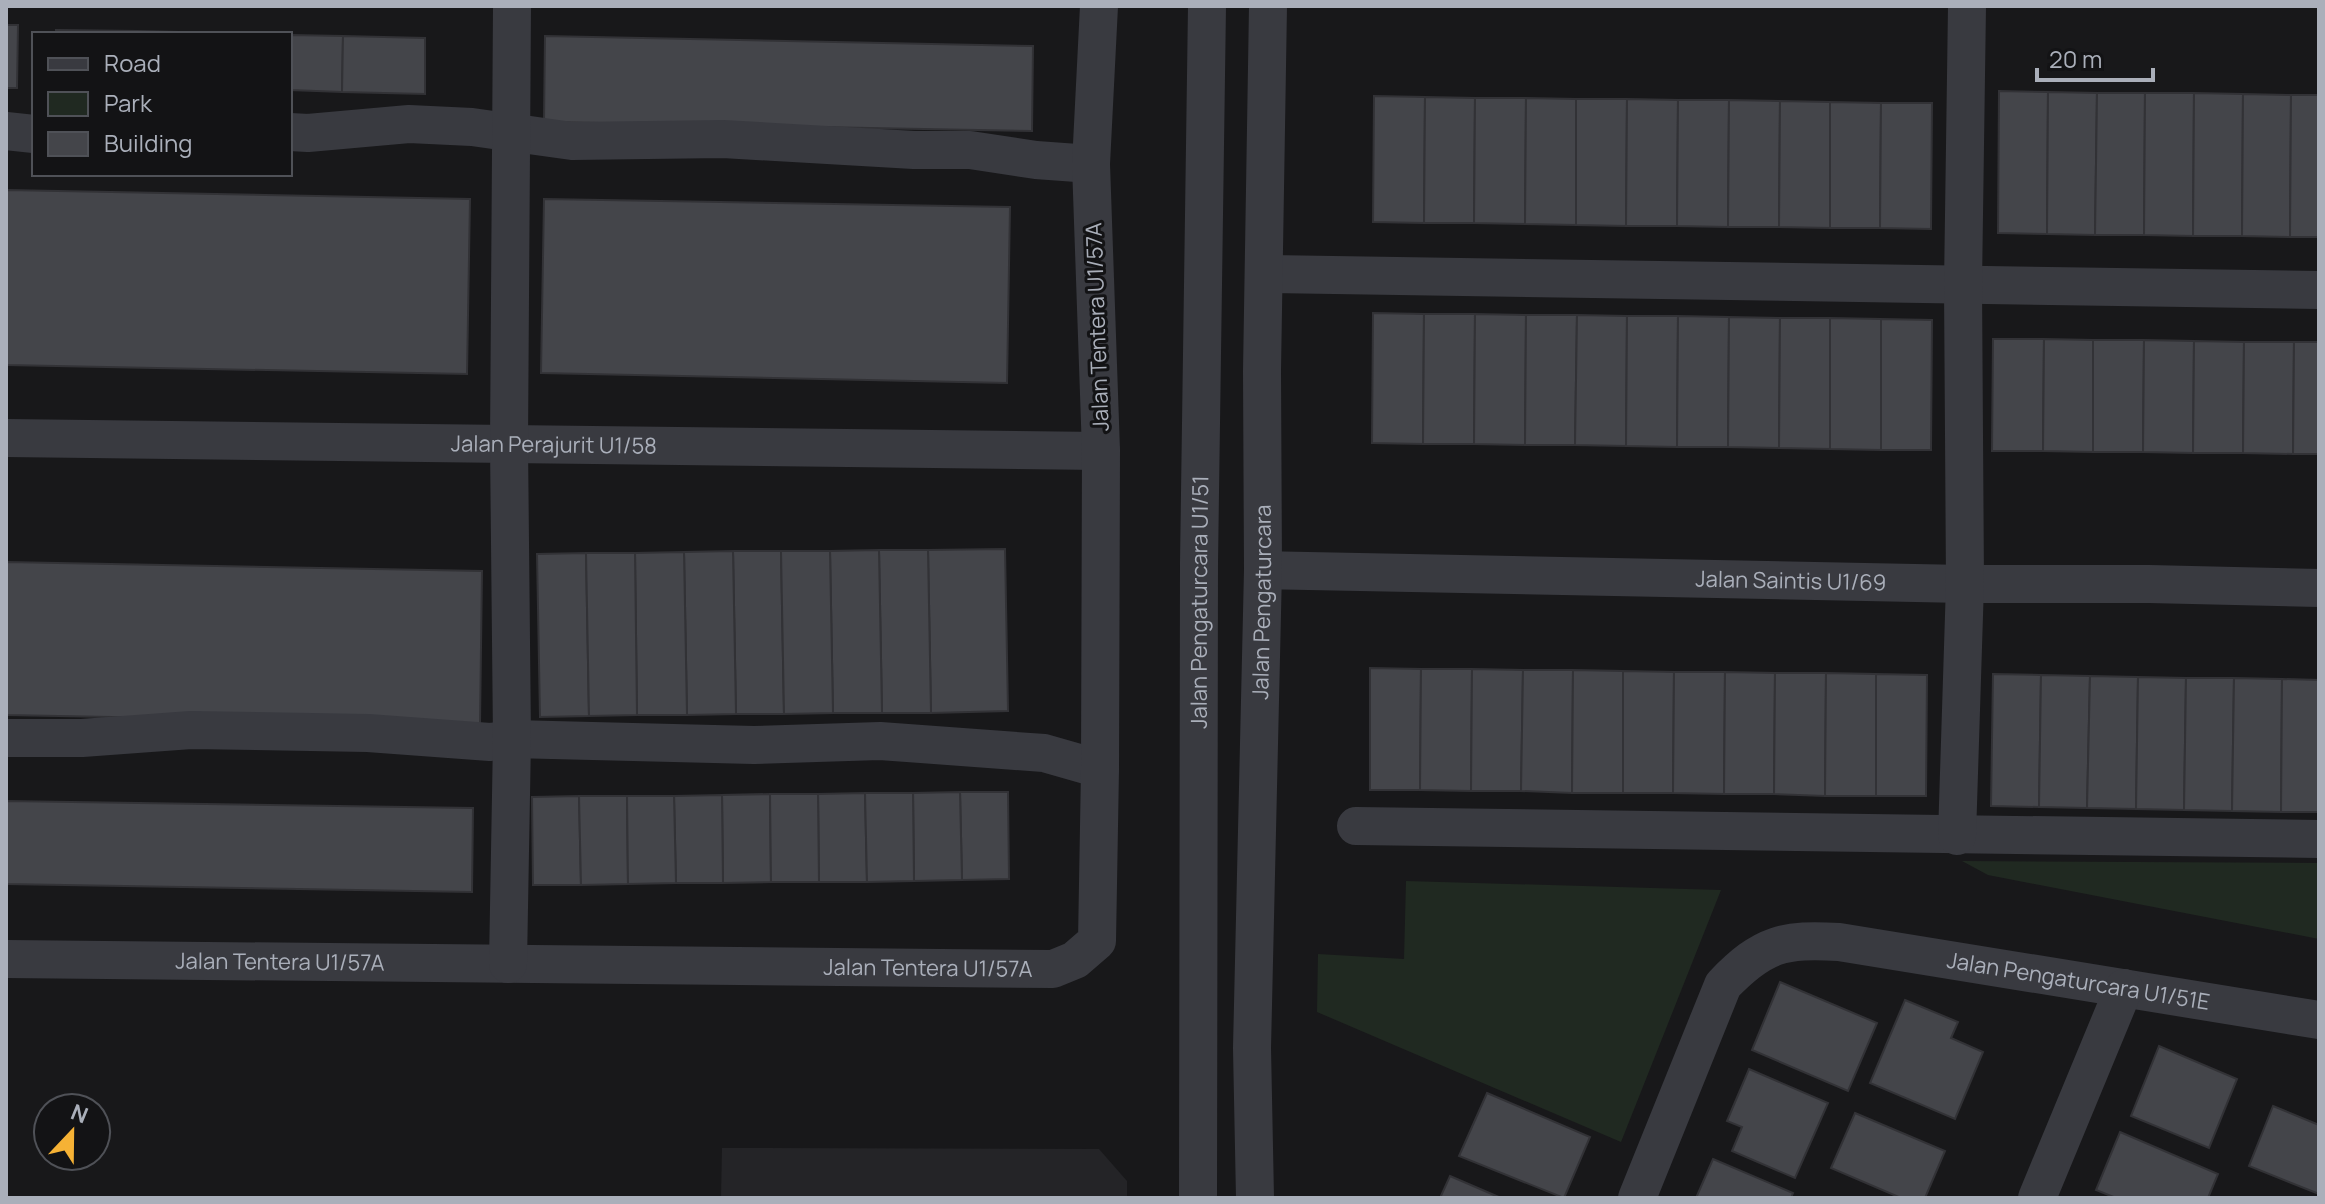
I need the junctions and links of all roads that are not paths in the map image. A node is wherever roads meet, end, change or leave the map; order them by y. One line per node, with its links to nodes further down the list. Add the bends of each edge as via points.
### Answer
1 (512, 6): 9 (street)
2 (1099, 6): 10 (street, Jalan Tentera U1/57A)
3 (1207, 6): 15 (street, Jalan Pengaturcara U1/51)
4 (1268, 6): 11 (street, Jalan Pengaturcara)
5 (1967, 6): 12 (street)
6 (6, 131): 8 (street)
7 (292, 132): 9 (street, via 409,124)
8 (32, 134)
9 (512, 134): 10 (street, via 572,141 723,139 970,150); 17 (street)
10 (1091, 164): 18 (street, Jalan Tentera U1/57A)
11 (1264, 274): 12 (street); 14 (street, Jalan Pengaturcara)
12 (1963, 285): 13 (street); 20 (street)
13 (2319, 290)
14 (1262, 371): 15 (street); 19 (street, Jalan Pengaturcara)
15 (1202, 372): 32 (street, Jalan Pengaturcara U1/51)
16 (6, 438): 17 (street, Jalan Perajurit U1/58)
17 (509, 444): 18 (street, Jalan Perajurit U1/58); 23 (street)
18 (1101, 451): 24 (street, Jalan Tentera U1/57A)
19 (1263, 570): 20 (street, Jalan Saintis U1/69); 33 (street, Jalan Pengaturcara, via 1252,1048)
20 (1965, 584): 21 (street, Jalan Saintis U1/69); 26 (street)
21 (2319, 588)
22 (6, 738): 23 (street, via 191,730)
23 (512, 739): 24 (street, via 738,745 880,741 1044,753); 29 (street)
24 (1100, 769): 29 (street, Jalan Tentera U1/57A, via 1097,941 1075,960 1053,969)
25 (1356, 826): 26 (street)
26 (1957, 836): 27 (street)
27 (2319, 839)
28 (6, 959): 29 (street, Jalan Tentera U1/57A)
29 (508, 964)
30 (2124, 988): 31 (street, Jalan Pengaturcara U1/51E); 34 (street, Jalan Pengaturcara U1/51E, via 1839,942 1799,940 1771,948 1744,963 1723,985); 35 (street)
31 (2319, 1020)
32 (1198, 1198)
33 (1255, 1198)
34 (1637, 1198)
35 (2037, 1198)

